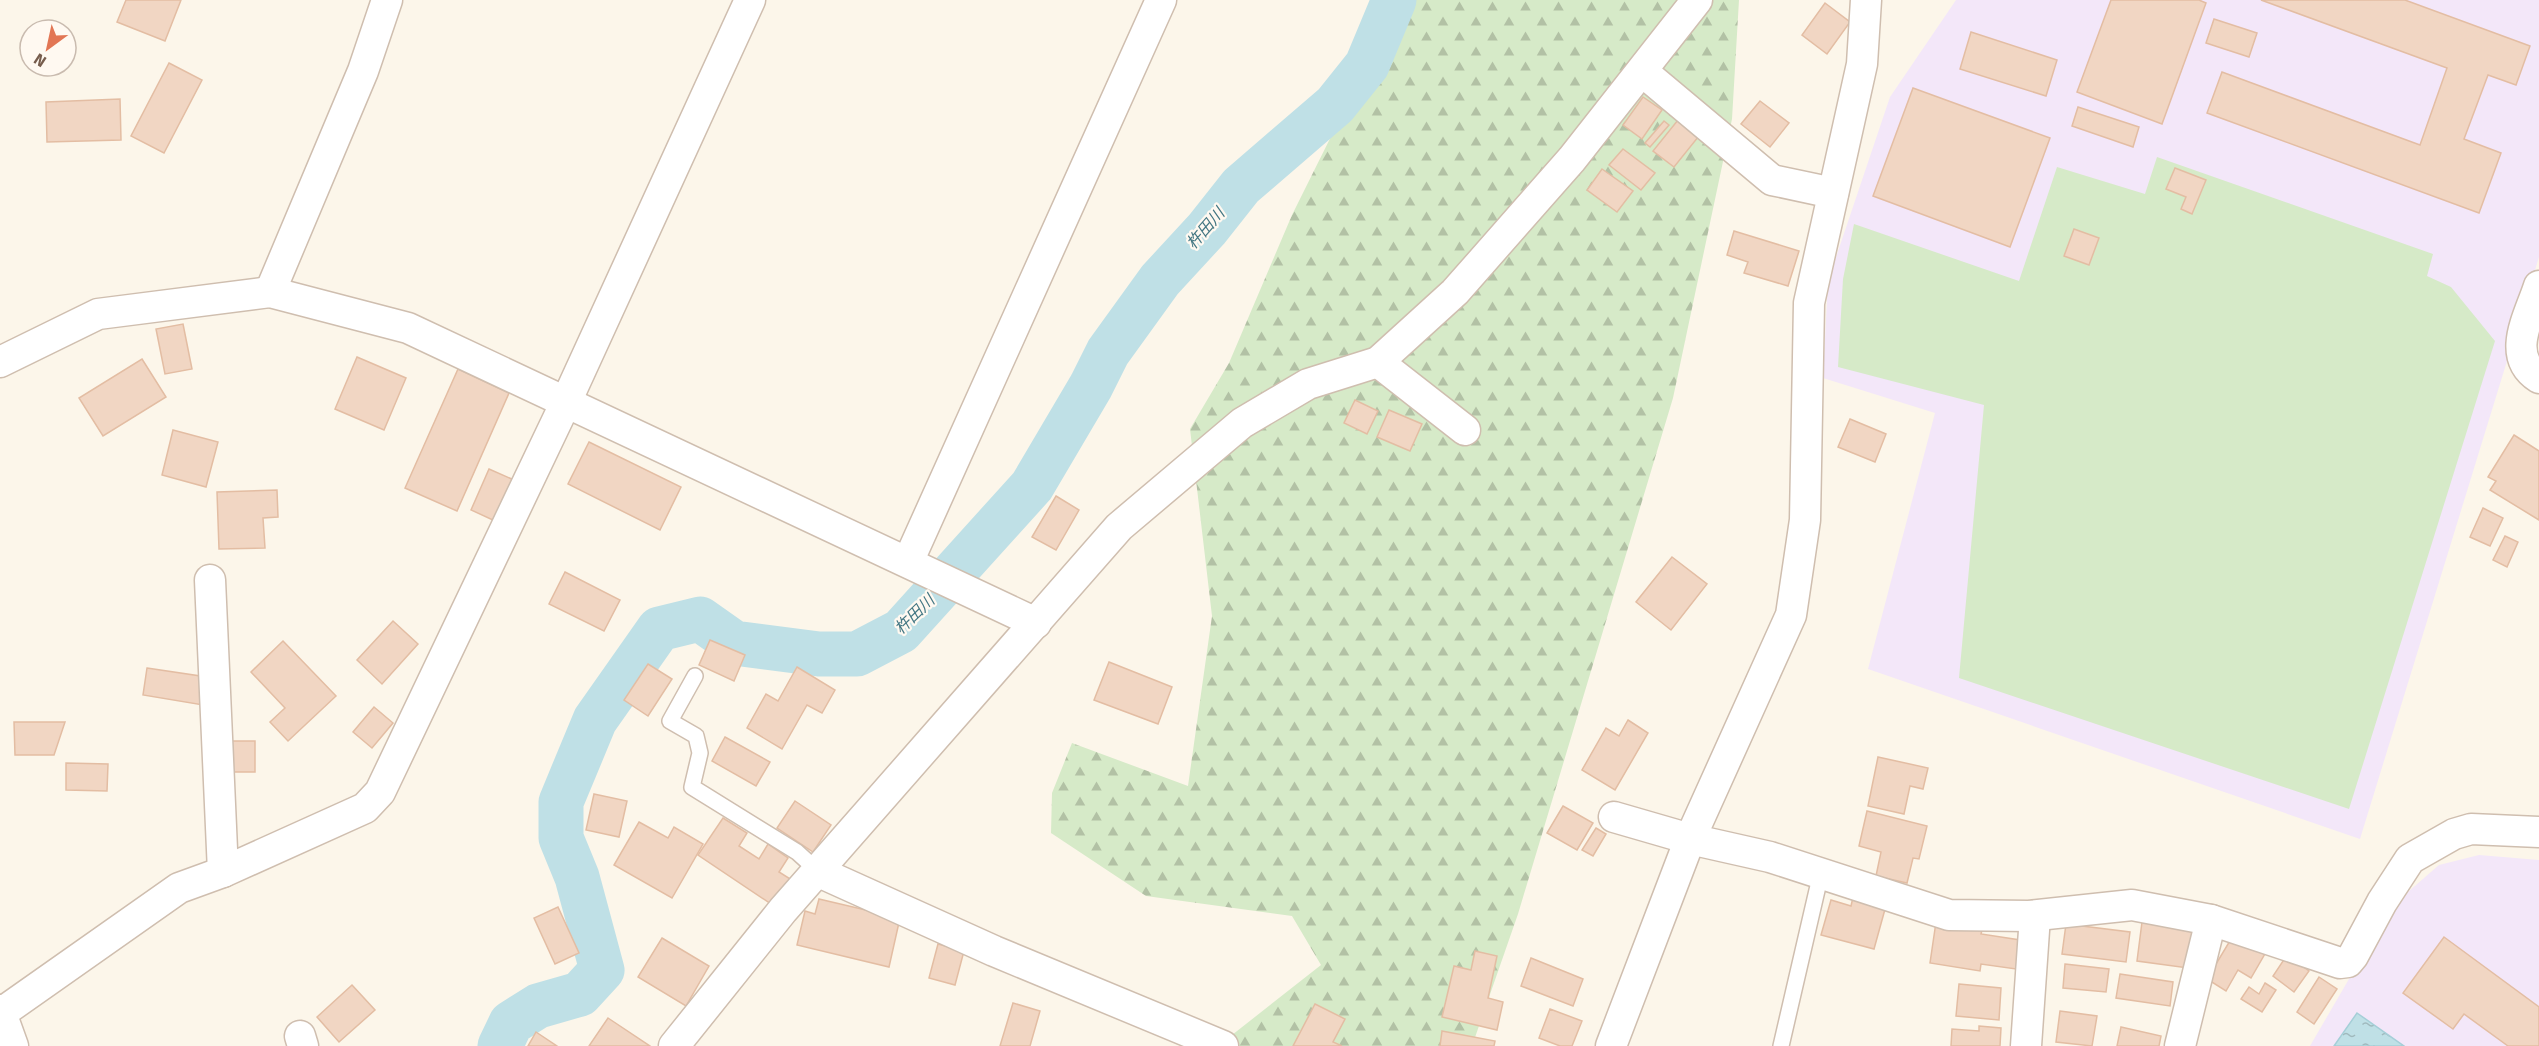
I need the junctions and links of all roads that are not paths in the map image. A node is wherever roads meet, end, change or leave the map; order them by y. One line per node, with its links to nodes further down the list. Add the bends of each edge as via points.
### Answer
1 (387, 0): 9 (street, via 363,71)
2 (750, 0): 13 (street)
3 (1161, 0): 15 (street)
4 (1697, 0): 6 (street)
5 (1866, 0): 7 (street, via 1862,64)
6 (1643, 72): 7 (street, via 1772,180); 11 (street, via 1455,292)
7 (1833, 193): 21 (street, via 1809,303 1805,520 1791,615)
8 (2539, 286): 12 (street, via 2520,340 2520,354 2530,372)
9 (270, 292): 10 (street, via 98,314); 13 (street, via 408,328)
10 (0, 362)
11 (1378, 362): 14 (street); 17 (street, via 1308,384 1242,423 1119,527)
12 (2539, 378)
13 (566, 402): 15 (street); 22 (street, via 380,792 365,808)
14 (1465, 430)
15 (908, 562): 17 (street)
16 (210, 580): 22 (street)
17 (1036, 622): 23 (street)
18 (695, 676): 23 (lane, via 670,721 696,736 700,753 692,787 797,852)
19 (1614, 817): 21 (street)
20 (2539, 832): 26 (street, via 2471,829 2454,834 2410,859 2348,962 2340,963)
21 (1690, 839): 24 (street); 31 (street)
22 (223, 872): 27 (street, via 179,888)
23 (819, 872): 29 (street, via 783,910); 30 (street, via 994,951)
24 (1821, 873): 25 (street, via 1949,915); 32 (lane)
25 (2036, 915): 26 (street, via 2132,905); 33 (street)
26 (2211, 920): 34 (street)
27 (0, 1012): 28 (street)
28 (13, 1046)
29 (674, 1046)
30 (1223, 1046)
31 (1611, 1046)
32 (1781, 1046)
33 (2026, 1046)
34 (2180, 1046)

